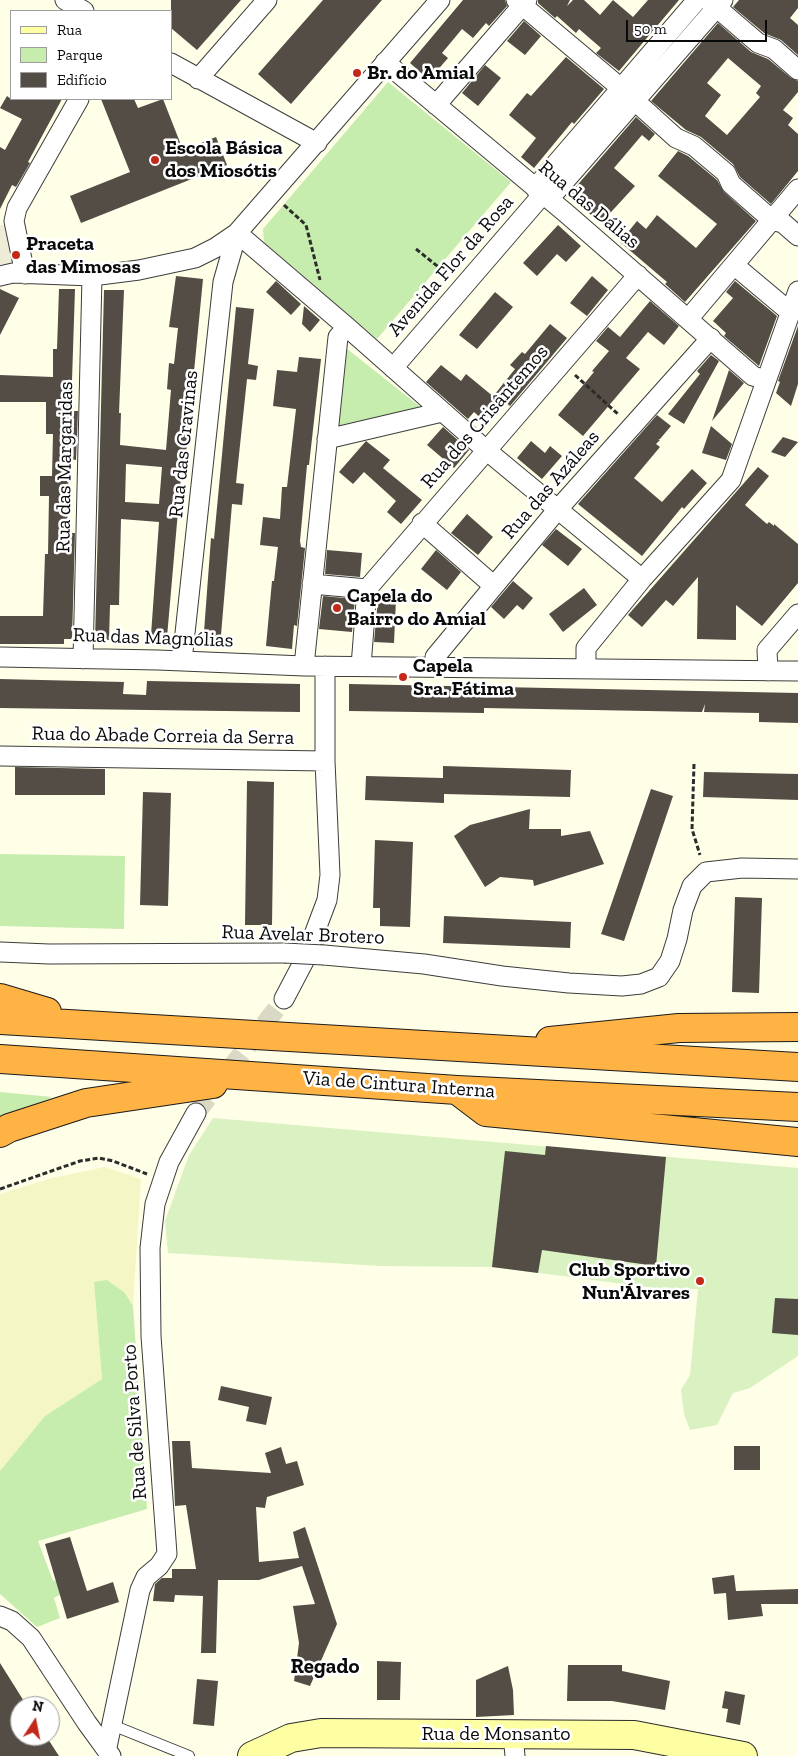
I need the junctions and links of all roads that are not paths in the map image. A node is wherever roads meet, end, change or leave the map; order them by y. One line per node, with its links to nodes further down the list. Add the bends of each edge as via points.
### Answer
1 (65, 0): 7 (street)
2 (267, 0): 14 (street)
3 (440, 0): 10 (street)
4 (697, 0): 9 (street, Avenida Flor da Rosa)
5 (522, 2): 16 (street); 18 (street)
6 (716, 3): 8 (street); 12 (street, Avenida Flor da Rosa)
7 (82, 10)
8 (758, 42): 13 (street, via 774,49); 15 (street, via 765,58)
9 (650, 56): 12 (street); 16 (street, Avenida Flor da Rosa)
10 (385, 62): 18 (street, Rua das Dálias); 19 (street)
11 (172, 64): 14 (street)
12 (664, 69): 16 (street, Avenida Flor da Rosa)
13 (798, 70)
14 (198, 79): 19 (street)
15 (798, 84)
16 (629, 95): 21 (street, Avenida Flor da Rosa); 22 (street, via 676,138 694,146 726,173 731,184)
17 (78, 100): 27 (street, via 17,208 14,221)
18 (436, 105): 21 (street, Rua das Dálias)
19 (316, 143): 23 (street)
20 (798, 189): 22 (street)
21 (546, 197): 28 (street, Rua das Dálias); 36 (street, Avenida Flor da Rosa)
22 (772, 220): 24 (street, via 783,223); 25 (street, via 776,233); 26 (street)
23 (237, 233): 30 (street, via 195,258); 34 (street); 50 (street, Rua das Cravinas, via 223,282)
24 (798, 236)
25 (798, 250)
26 (734, 265): 32 (street); 33 (street)
27 (25, 274): 29 (street); 30 (street)
28 (638, 275): 33 (street, Rua das Dálias); 40 (street, Rua dos Crisântemos)
29 (0, 276)
30 (92, 276): 49 (street, Rua das Margaridas)
31 (798, 291): 32 (street)
32 (790, 312): 37 (street)
33 (688, 318): 35 (street, Rua das Dálias)
34 (347, 326): 36 (street); 39 (street, via 338,337)
35 (711, 338): 37 (street, Rua das Dálias, via 753,376); 41 (street, Rua das Azáleas)
36 (400, 374): 38 (street)
37 (766, 380): 43 (street, via 731,480)
38 (442, 412): 39 (street); 40 (street)
39 (327, 439): 44 (street)
40 (486, 450): 41 (street); 42 (street, Rua dos Crisântemos)
41 (558, 510): 43 (street); 45 (street, Rua das Azáleas)
42 (422, 523): 45 (street); 46 (street, Rua dos Crisântemos)
43 (642, 579): 55 (street, via 586,648)
44 (312, 584): 46 (street); 51 (street)
45 (494, 586): 54 (street, Rua das Azáleas, via 435,657)
46 (367, 589): 53 (street)
47 (798, 614): 56 (street, via 768,650)
48 (0, 657): 49 (street, Rua das Magnólias)
49 (83, 658): 50 (street, Rua das Magnólias)
50 (182, 661): 51 (street, Rua das Magnólias)
51 (304, 666): 52 (street, Rua das Magnólias)
52 (325, 666): 53 (street, Rua das Magnólias); 59 (street)
53 (361, 666): 54 (street, Rua das Magnólias)
54 (435, 667): 55 (street, Rua das Magnólias)
55 (586, 668): 56 (street, Rua das Magnólias)
56 (768, 671): 57 (street, Rua das Magnólias)
57 (798, 671)
58 (0, 756): 59 (street, Rua do Abade Correia da Serra)
59 (325, 761): 63 (street, via 330,875 327,900 304,961)
60 (798, 869): 61 (street, Rua Avelar Brotero, bridge, via 742,868 706,872 692,886 670,961 659,977 641,984 602,985 502,976 324,954)
61 (0, 952)
62 (0, 998): 65 (highway)
63 (284, 999)
64 (0, 1020): 65 (highway, Via de Cintura Interna)
65 (89, 1024): 67 (highway, Via de Cintura Interna)
66 (798, 1027): 67 (highway, via 679,1028)
67 (484, 1049): 69 (highway, Via de Cintura Interna)
68 (0, 1059): 70 (highway, Via de Cintura Interna)
69 (798, 1067)
70 (261, 1075): 71 (highway, Via de Cintura Interna); 74 (highway, via 86,1103)
71 (457, 1090): 72 (highway, Via de Cintura Interna); 75 (highway, via 486,1112)
72 (798, 1107)
73 (196, 1113): 77 (street, Rua de Silva Porto, via 169,1162 155,1204 150,1248 151,1336 167,1554 146,1577 140,1590)
74 (0, 1133)
75 (798, 1142)
76 (0, 1616): 79 (street, via 12,1621 31,1638)
77 (112, 1725): 79 (street, Rua de Silva Porto); 80 (lane)
78 (514, 1745): 81 (street, Rua de Monsanto, via 321,1733 291,1738); 82 (street, Rua de Monsanto, via 634,1735)
79 (109, 1752)
80 (189, 1756)
81 (252, 1756)
82 (743, 1756)

